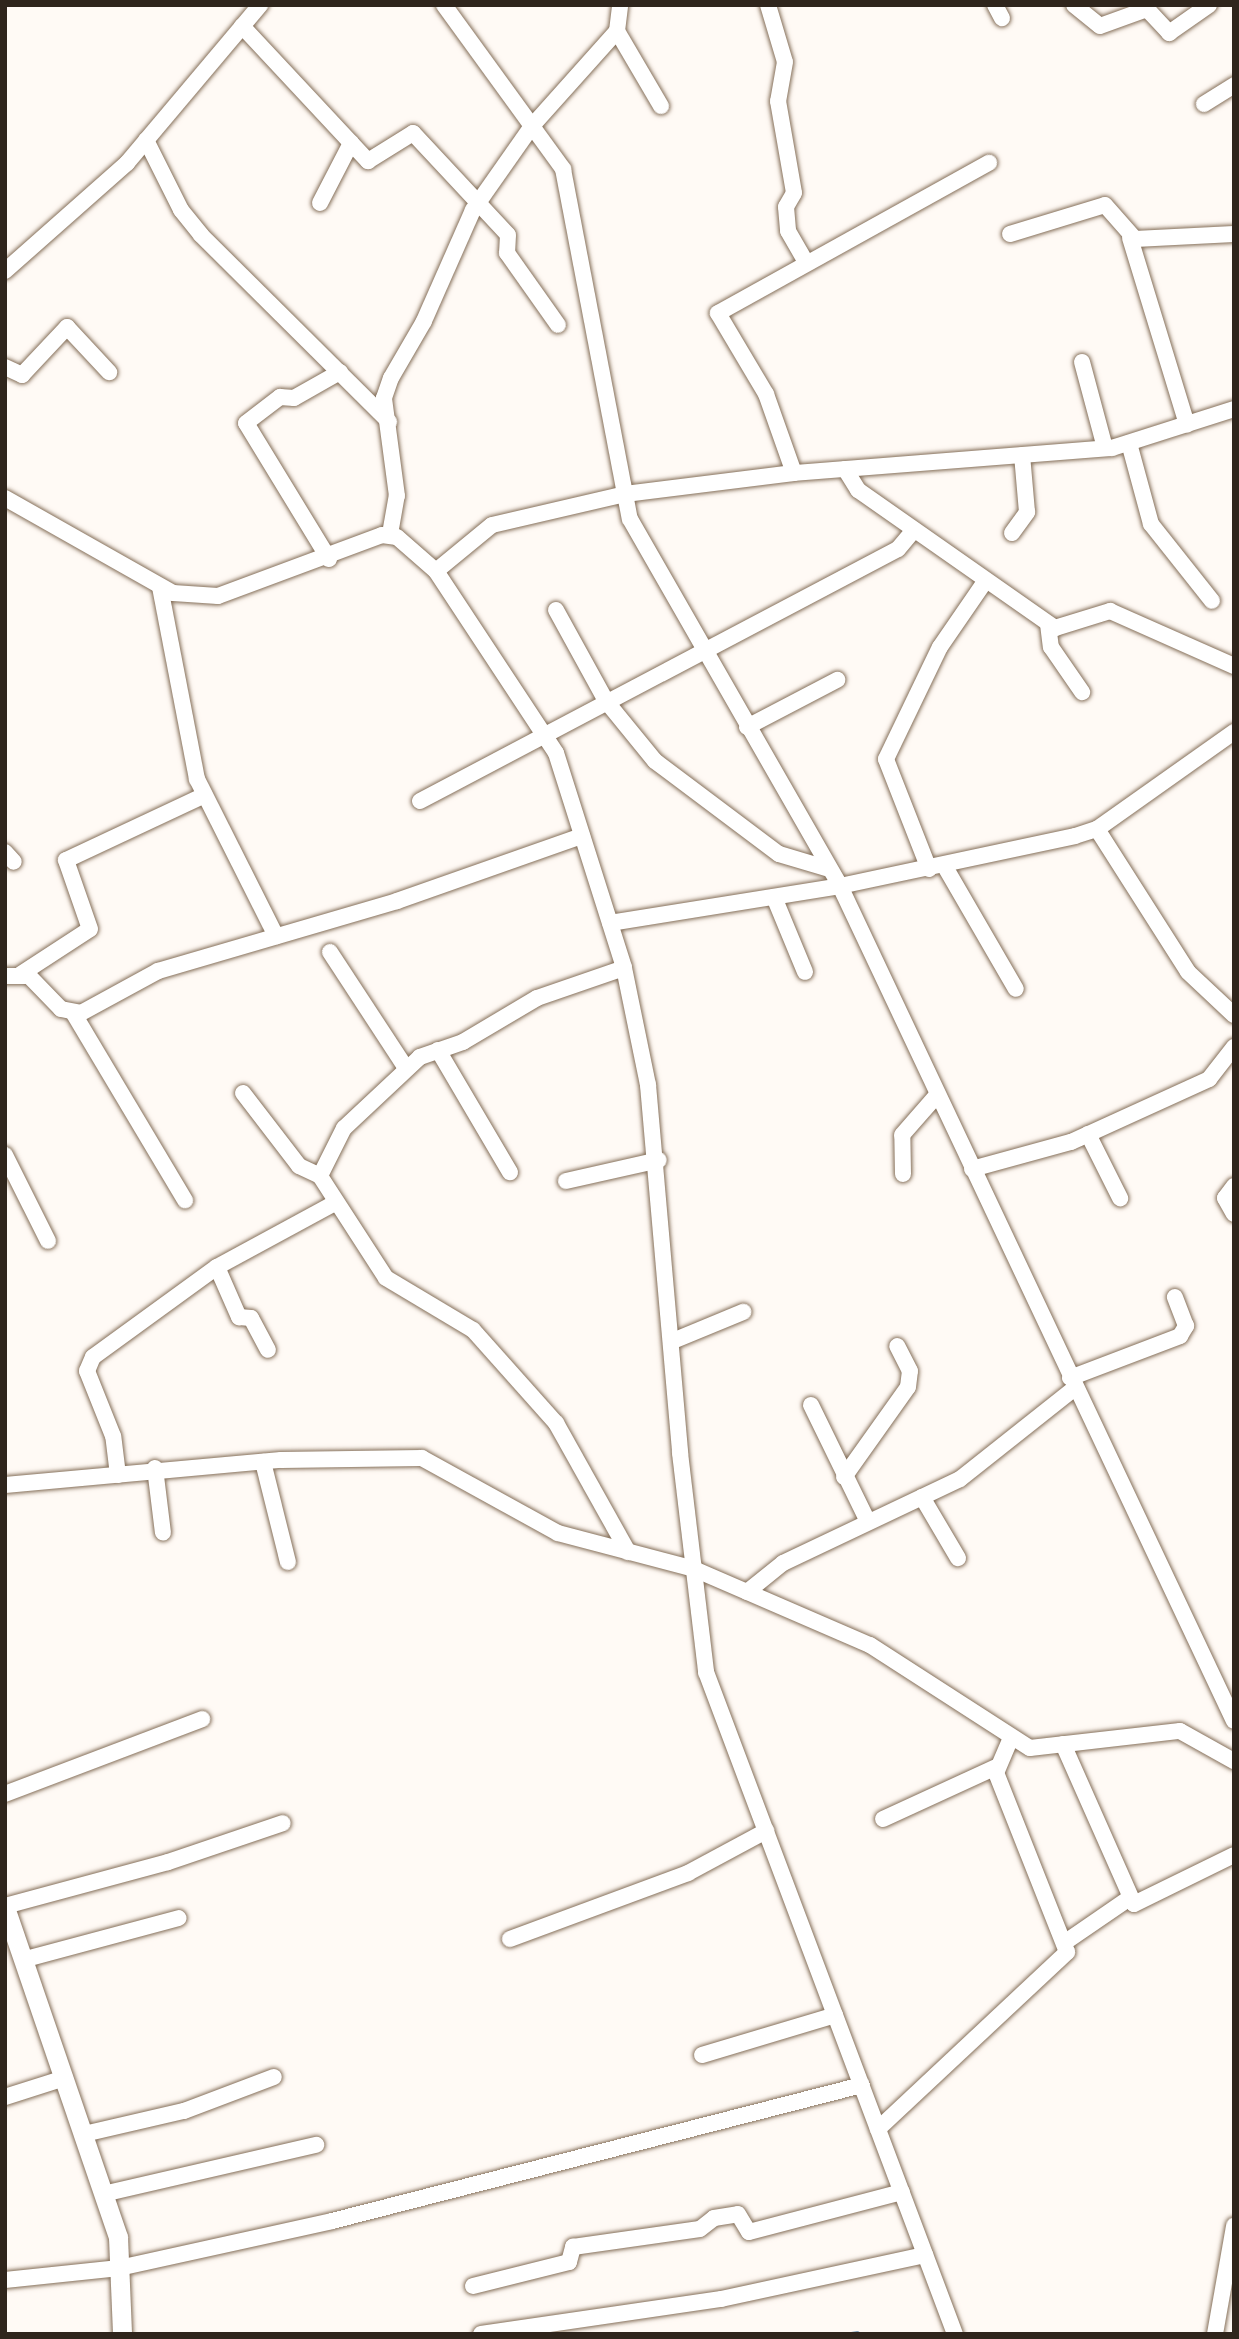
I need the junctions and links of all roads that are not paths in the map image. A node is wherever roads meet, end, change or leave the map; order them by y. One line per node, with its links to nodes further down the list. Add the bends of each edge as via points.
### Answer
1 (260, 5): 7 (street)
2 (444, 5): 12 (street)
3 (620, 5): 8 (street)
4 (768, 5): 21 (street, via 785,62 778,101 794,193 786,207 788,231)
5 (1074, 5): 6 (street, via 1100,26 1147,9 1169,33)
6 (1209, 5)
7 (242, 26): 13 (street); 14 (street)
8 (617, 31): 11 (street); 12 (street)
9 (1234, 85): 10 (street)
10 (1204, 104)
11 (661, 106)
12 (532, 126): 16 (street); 36 (street, via 563,169)
13 (146, 140): 22 (street); 27 (street, via 181,210 201,234)
14 (351, 143): 16 (street, via 371,162 400,136 413,133); 17 (street)
15 (989, 163): 21 (street)
16 (479, 201): 23 (street, via 508,235 507,253); 29 (street, via 391,378 384,398)
17 (320, 203)
18 (1010, 234): 20 (street, via 1111,205)
19 (1234, 234): 20 (street)
20 (1130, 238): 30 (street)
21 (806, 262): 35 (street, via 717,316 766,394)
22 (5, 271)
23 (558, 325)
24 (1082, 362): 32 (street)
25 (5, 367): 26 (street, via 22,375 67,327)
26 (109, 372)
27 (340, 372): 29 (street); 41 (street, via 294,398 280,397 246,423)
28 (1234, 409): 30 (street)
29 (389, 422): 40 (street, via 397,496)
30 (1187, 424): 31 (street)
31 (1129, 443): 32 (street); 45 (street, via 1151,524)
32 (1105, 449): 33 (street)
33 (1022, 455): 34 (street); 39 (street, via 1027,512)
34 (845, 469): 35 (street); 38 (street, via 858,491)
35 (794, 473): 36 (street)
36 (625, 494): 42 (street, via 492,525); 48 (street, via 630,519)
37 (5, 498): 44 (street)
38 (914, 530): 43 (street); 48 (street, via 898,549)
39 (1012, 533)
40 (390, 534): 41 (street); 42 (street)
41 (329, 559): 44 (street, via 218,596)
42 (436, 571): 54 (street)
43 (986, 580): 47 (street); 60 (street, via 940,647 886,759)
44 (160, 587): 56 (street, via 188,754)
45 (1212, 601)
46 (556, 610): 52 (street)
47 (1048, 624): 49 (street, via 1062,629 1110,611); 51 (street, via 1051,647)
48 (704, 649): 52 (street); 53 (street)
49 (1234, 666)
50 (837, 680): 53 (street)
51 (1082, 692)
52 (606, 701): 54 (street); 61 (street, via 655,761 779,854)
53 (747, 727): 61 (street)
54 (543, 732): 57 (street); 59 (street, via 556,753)
55 (1234, 732): 58 (street)
56 (205, 795): 65 (street); 69 (street, via 66,860 90,929)
57 (419, 800)
58 (1097, 830): 60 (street); 72 (street, via 1188,972)
59 (582, 836): 64 (street); 65 (street)
60 (937, 867): 62 (street); 70 (street)
61 (830, 869): 62 (street)
62 (840, 886): 63 (street); 77 (street)
63 (774, 897): 64 (street); 68 (street)
64 (610, 923): 67 (street)
65 (276, 936): 71 (street, via 158,971)
66 (330, 952): 75 (street)
67 (624, 968): 74 (street, via 537,998); 80 (street)
68 (805, 972)
69 (13, 975): 71 (street)
70 (1016, 989)
71 (74, 1014): 88 (street)
72 (1234, 1015)
73 (1234, 1047): 78 (street, via 1209,1079)
74 (438, 1050): 75 (street); 82 (street)
75 (406, 1068): 84 (street, via 344,1128)
76 (243, 1093): 84 (street, via 299,1166)
77 (937, 1095): 81 (street); 83 (street, via 902,1135)
78 (1088, 1134): 81 (street); 87 (street)
79 (5, 1155): 91 (street)
80 (659, 1160): 85 (street); 95 (street)
81 (972, 1169): 98 (street)
82 (510, 1172)
83 (903, 1174)
84 (320, 1176): 89 (street)
85 (566, 1181)
86 (1234, 1186): 90 (street, via 1225,1198)
87 (1120, 1198)
88 (185, 1200)
89 (335, 1203): 92 (street); 108 (street, via 386,1278 473,1330 556,1423)
90 (1234, 1214)
91 (48, 1241)
92 (217, 1267): 97 (street, via 239,1317 251,1318); 102 (street, via 88,1364 113,1436)
93 (1175, 1297): 98 (street, via 1186,1326 1180,1336)
94 (743, 1312): 95 (street)
95 (675, 1340): 111 (street)
96 (897, 1346): 103 (street, via 910,1371 908,1387)
97 (268, 1350)
98 (1072, 1383): 105 (street, via 988,1459); 114 (street)
99 (811, 1405): 103 (street)
100 (264, 1462): 101 (street); 108 (street, via 422,1458 558,1533); 110 (street)
101 (155, 1468): 102 (street); 107 (street)
102 (118, 1475): 104 (street)
103 (844, 1476): 106 (street)
104 (5, 1485)
105 (922, 1497): 106 (street); 109 (street)
106 (868, 1522): 112 (street, via 783,1563)
107 (163, 1533)
108 (628, 1552): 111 (street)
109 (958, 1558)
110 (288, 1562)
111 (694, 1569): 112 (street); 122 (street, via 706,1672)
112 (747, 1592): 115 (street, via 870,1645)
113 (202, 1719): 119 (street)
114 (1234, 1721)
115 (1011, 1738): 116 (street, via 1030,1748); 118 (street)
116 (1063, 1744): 117 (street, via 1180,1731); 124 (street)
117 (1234, 1761)
118 (996, 1767): 120 (street); 128 (street)
119 (5, 1794)
120 (883, 1819)
121 (283, 1823): 125 (street, via 168,1863)
122 (766, 1831): 127 (street, via 688,1872); 130 (street)
123 (1234, 1855): 124 (street, via 1139,1904)
124 (1128, 1899): 128 (street)
125 (5, 1906): 129 (street)
126 (179, 1918): 129 (street)
127 (510, 1940)
128 (1063, 1943): 136 (street, via 1066,1952)
129 (26, 1959): 133 (street)
130 (835, 2015): 131 (street); 134 (street)
131 (702, 2055)
132 (274, 2077): 137 (street, via 184,2111)
133 (65, 2078): 135 (street); 137 (street)
134 (862, 2085): 136 (street); 143 (street, via 484,2186)
135 (5, 2097)
136 (878, 2129): 139 (street)
137 (84, 2134): 140 (street)
138 (316, 2145): 140 (street)
139 (902, 2192): 142 (street); 145 (street, via 749,2232 738,2214 714,2218 700,2229 573,2247 569,2262)
140 (103, 2194): 143 (street, via 118,2237)
141 (1234, 2227): 149 (street)
142 (925, 2255): 147 (street, via 720,2299); 148 (street)
143 (119, 2268): 144 (street); 146 (street)
144 (5, 2280)
145 (473, 2286)
146 (122, 2334)
147 (481, 2334)
148 (955, 2334)
149 (1215, 2334)

